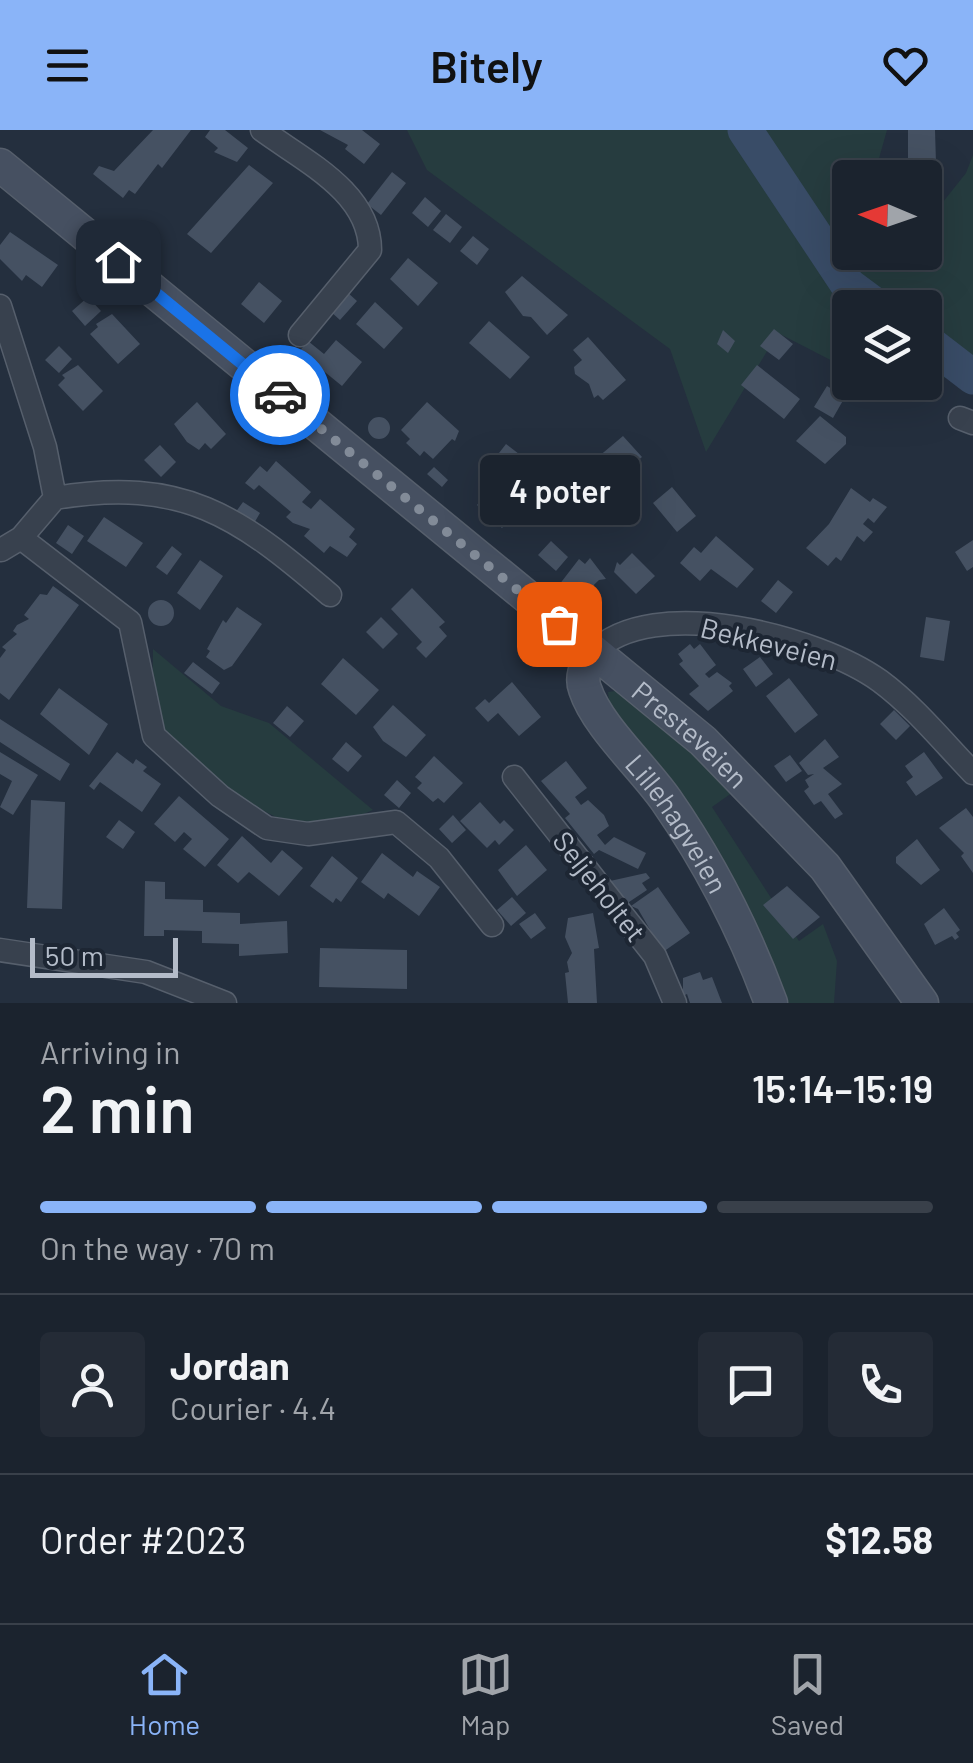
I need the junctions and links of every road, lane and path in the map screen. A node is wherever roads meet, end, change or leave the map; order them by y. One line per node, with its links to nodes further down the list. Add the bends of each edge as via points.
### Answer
1 (262, 130): 4 (street, via 343,190 370,227 370,250)
2 (0, 165): 8 (main road, Presteveien)
3 (0, 306): 5 (street)
4 (300, 335)
5 (55, 498): 6 (street); 7 (street, via 128,493 200,502 265,539)
6 (5, 548): 11 (street, via 130,622 154,736 220,796 267,828 308,834 396,822 439,858)
7 (330, 595)
8 (592, 653): 9 (street, Bekkeveien, via 616,635 680,622 792,644 877,679); 15 (main road, Lillehagveien, via 583,675 588,697 711,874); 16 (main road, Presteveien, via 703,741 789,828 859,910)
9 (973, 772)
10 (514, 776): 14 (street, Seljeholtet, via 654,956)
11 (492, 925)
12 (0, 950): 13 (street, via 146,972)
13 (225, 1003)
14 (676, 1003)
15 (771, 1003)
16 (922, 1003)

